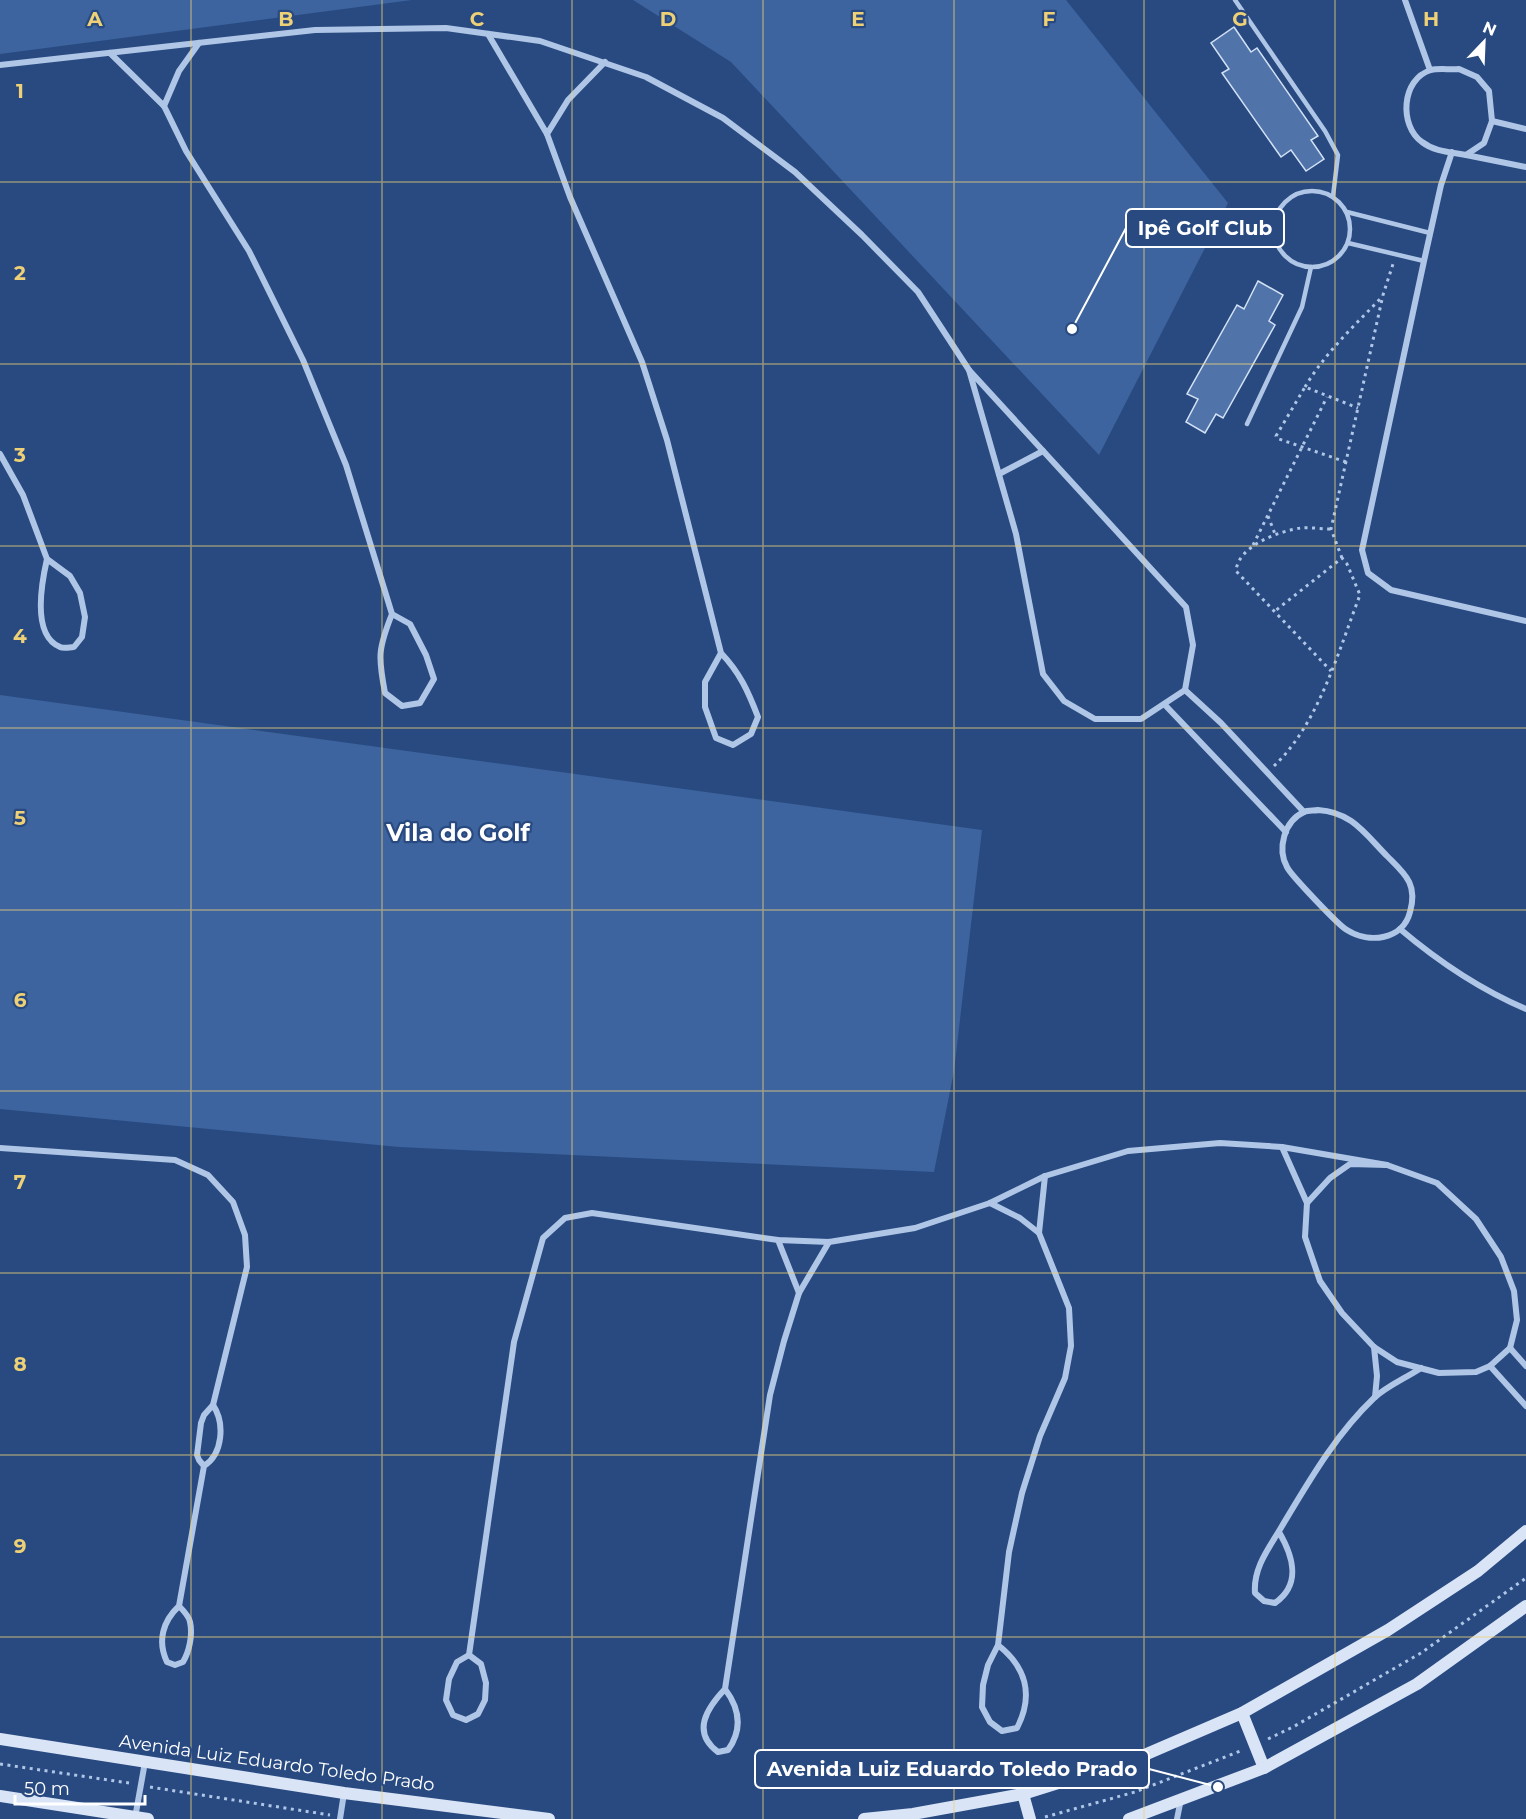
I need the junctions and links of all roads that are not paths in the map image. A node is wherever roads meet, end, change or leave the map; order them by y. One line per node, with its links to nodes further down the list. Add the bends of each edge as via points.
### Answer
1 (1235, 0): 16 (lane, via 1338,154)
2 (1405, 0): 8 (street)
3 (488, 34): 4 (street, via 446,28 315,30); 6 (street, via 540,41); 12 (street)
4 (199, 43): 5 (street); 9 (street, via 179,71)
5 (110, 53): 7 (street); 9 (street)
6 (605, 62): 12 (street, via 568,100); 22 (street, via 646,76 723,118 795,172 918,292)
7 (0, 65)
8 (1430, 70): 10 (street, via 1459,69 1478,77 1489,91); 13 (street, via 1412,83 1406,104 1407,123 1420,141)
9 (164, 106): 28 (street, via 186,151 249,251 303,360 346,465)
10 (1492, 121): 11 (street); 14 (street, via 1484,142)
11 (1526, 129)
12 (547, 134): 30 (street, via 642,362 667,440)
13 (1452, 152): 14 (street); 18 (street)
14 (1466, 154): 15 (street)
15 (1526, 167)
16 (1333, 196): 17 (lane); 21 (lane, via 1321,191 1302,192 1285,201 1277,212 1274,237 1279,249 1299,265)
17 (1347, 212): 18 (lane); 19 (lane)
18 (1430, 233): 20 (street)
19 (1348, 243): 20 (lane); 21 (lane, via 1334,261)
20 (1424, 261): 29 (street, via 1362,550 1368,573 1390,590)
21 (1311, 267): 23 (lane, via 1302,307)
22 (969, 370): 24 (street); 26 (street)
23 (1247, 424)
24 (1043, 452): 26 (street); 31 (street, via 1186,607 1193,645)
25 (0, 454): 27 (street, via 23,495)
26 (999, 474): 32 (street, via 1016,534 1043,674 1064,700 1095,719 1141,719)
27 (47, 559): 27 (street, via 39,603 48,637 61,647 74,647 82,637 85,617 80,593 70,576)
28 (392, 614): 28 (street, via 382,638 379,662 385,693 402,706 420,702 434,679 410,624)
29 (1526, 621)
30 (721, 653): 30 (street, via 705,682 705,707 716,738 734,745 751,734 758,717 737,669)
31 (1185, 690): 32 (street); 33 (street)
32 (1165, 705): 34 (street)
33 (1305, 812): 34 (street); 35 (street, via 1333,811 1348,818 1408,876 1412,894 1410,913)
34 (1286, 832): 35 (street, via 1282,856 1288,870 1346,930 1365,938 1385,938)
35 (1400, 929): 36 (street, via 1462,977)
36 (1526, 1009)
37 (1282, 1147): 39 (street); 40 (street, via 1220,1143 1128,1151); 42 (street)
38 (0, 1148): 53 (street, via 175,1160 208,1175 233,1202 245,1235 247,1267)
39 (1388, 1165): 42 (street, via 1350,1164 1330,1178); 48 (street, via 1437,1184 1476,1219 1501,1257 1514,1291 1517,1320)
40 (1046, 1176): 41 (street); 43 (street)
41 (990, 1203): 43 (street); 45 (street, via 915,1228)
42 (1307, 1203): 47 (street, via 1305,1237 1320,1281 1342,1313)
43 (1039, 1233): 60 (street, via 1069,1308 1071,1346 1065,1378 1022,1492 1009,1552)
44 (778, 1240): 45 (street); 46 (street); 61 (street, via 591,1213 565,1218 543,1238 514,1342)
45 (829, 1242): 46 (street)
46 (799, 1293): 62 (street, via 770,1395)
47 (1374, 1347): 51 (street, via 1397,1362); 52 (street)
48 (1510, 1348): 49 (street); 50 (street)
49 (1490, 1366): 51 (street, via 1476,1372 1439,1373); 54 (street)
50 (1526, 1366)
51 (1421, 1368): 52 (street)
52 (1375, 1397): 57 (street, via 1314,1472)
53 (213, 1405): 55 (street, via 201,1423 198,1447); 55 (street, via 221,1425 216,1454)
54 (1526, 1406)
55 (204, 1466): 58 (street)
56 (1526, 1531): 63 (main road, via 1478,1571 1388,1630)
57 (1279, 1532): 57 (street, via 1263,1557 1254,1584 1255,1593 1263,1602 1275,1603 1289,1587 1293,1563)
58 (179, 1606): 58 (street, via 164,1626 162,1652 167,1662 176,1665 189,1652 190,1622)
59 (1526, 1606): 66 (main road, via 1417,1684)
60 (998, 1645): 60 (street, via 988,1665 982,1707 990,1722 1002,1731 1017,1728 1025,1712 1026,1688 1018,1665)
61 (469, 1655): 61 (street, via 457,1662 446,1700 453,1715 466,1720 478,1714 485,1700 486,1683 481,1664)
62 (725, 1689): 62 (street, via 706,1713 703,1729 709,1745 718,1752 728,1750 735,1740 739,1719 735,1702)
63 (1242, 1713): 66 (main road); 68 (main road, via 1135,1759)
64 (0, 1739): 65 (main road, Avenida Luiz Eduardo Toledo Prado)
65 (145, 1762): 67 (main road, Avenida Luiz Eduardo Toledo Prado); 71 (street)
66 (1264, 1768): 70 (main road)
67 (344, 1793): 72 (street); 74 (main road, Avenida Luiz Eduardo Toledo Prado)
68 (1023, 1794): 75 (main road); 76 (main road)
69 (0, 1796): 71 (main road)
70 (1181, 1799): 77 (main road); 78 (street)
71 (135, 1818): 73 (main road)
72 (340, 1818)
73 (148, 1819)
74 (549, 1819)
75 (864, 1819)
76 (1030, 1819)
77 (1130, 1819)
78 (1177, 1819)

